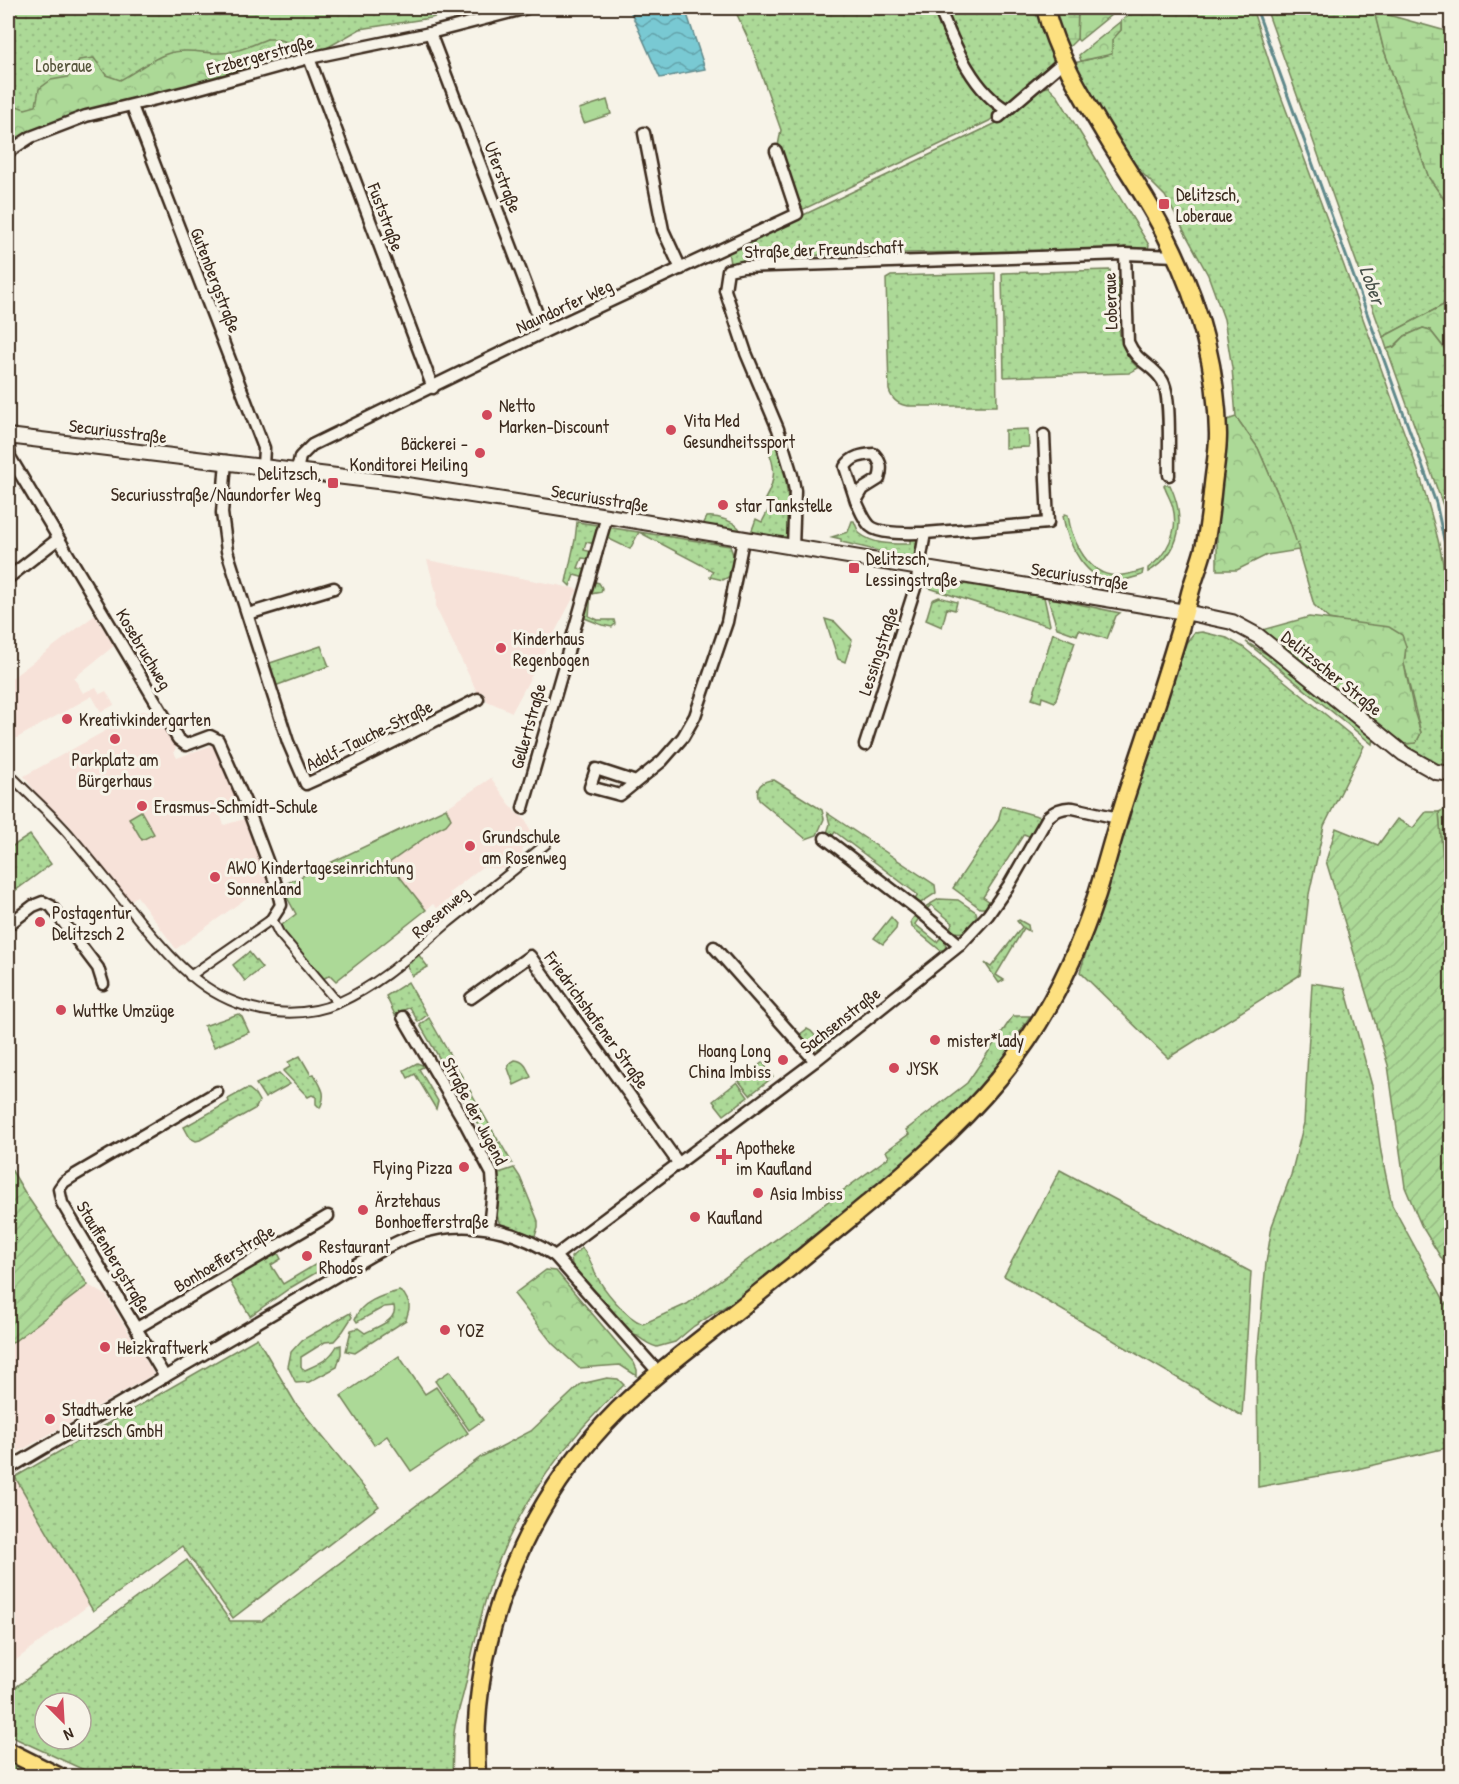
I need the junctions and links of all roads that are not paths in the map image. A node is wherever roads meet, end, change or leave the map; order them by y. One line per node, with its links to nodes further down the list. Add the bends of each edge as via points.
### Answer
1 (526, 8): 4 (street, Erzbergerstraße)
2 (939, 8): 6 (street, via 961,57 1003,114)
3 (1046, 8): 6 (main road)
4 (430, 33): 5 (street, Erzbergerstraße); 14 (street, Uferstraße)
5 (309, 58): 7 (street, Erzbergerstraße); 15 (street, Fuststraße)
6 (1063, 62): 12 (main road)
7 (132, 105): 10 (street, Erzbergerstraße, via 86,116 31,137); 19 (street, Gutenbergstraße, via 264,448)
8 (644, 133): 13 (street, via 663,230)
9 (776, 150): 13 (street, Naundorfer Weg, via 797,214)
10 (8, 152)
11 (1125, 254): 12 (street, Straße der Freundschaft); 21 (street, Loberaue, via 1128,342 1140,361 1159,376 1167,392); 27 (street, Straße der Freundschaft, via 728,270 725,290 792,475)
12 (1176, 256): 31 (main road, via 1203,326 1218,437 1205,545)
13 (681, 268): 14 (street, Naundorfer Weg)
14 (544, 332): 15 (street, Naundorfer Weg)
15 (433, 388): 20 (street, Naundorfer Weg, via 312,445 300,457)
16 (1044, 435): 24 (street, via 1048,523)
17 (8, 438): 18 (street, Securiusstraße); 25 (street, Kosebruchweg, via 10,457)
18 (226, 461): 19 (street, Securiusstraße); 32 (street, Adolf-Tauche-Straße, via 222,513 226,551)
19 (263, 466): 20 (street, Securiusstraße)
20 (297, 471): 23 (street, Securiusstraße)
21 (1169, 475)
22 (856, 501): 24 (street, via 872,528)
23 (607, 516): 26 (street, Securiusstraße); 38 (street, Gellertstraße)
24 (926, 533): 28 (street, Lessingstraße)
25 (58, 539): 29 (street); 42 (street, Kosebruchweg, via 178,739 186,745 210,736 218,740 278,886 281,905)
26 (743, 540): 27 (street, Securiusstraße); 37 (street, via 728,622 695,716 662,761)
27 (793, 548): 28 (street, Securiusstraße)
28 (920, 568): 31 (street, Securiusstraße); 34 (street, Lessingstraße)
29 (8, 578)
30 (334, 588): 32 (street)
31 (1185, 612): 36 (street, Delitzscher Straße, via 1232,622 1258,636 1404,754 1436,772); 39 (main road)
32 (248, 614): 33 (street, Adolf-Tauche-Straße, via 288,742 306,784)
33 (478, 699)
34 (865, 745)
35 (8, 773): 46 (street, Roesenweg, via 66,831)
36 (1452, 774)
37 (636, 782)
38 (523, 807)
39 (1118, 818): 44 (street, Sachsenstraße, via 1073,808 1055,811 988,915); 58 (main road, via 1096,897 1069,965 1049,1004 1002,1075 901,1177)
40 (825, 838): 44 (street)
41 (546, 844): 49 (street, Roesenweg, via 388,975)
42 (272, 919): 46 (street); 49 (street, via 279,933)
43 (8, 925): 47 (street, via 33,906 43,902 51,906 98,968)
44 (960, 945): 51 (street, Sachsenstraße)
45 (714, 947): 51 (street)
46 (190, 976): 49 (street, Roesenweg, via 248,1007 311,1012)
47 (103, 984)
48 (471, 998): 53 (street, Friedrichshafener Straße, via 530,956)
49 (338, 1003)
50 (403, 1017): 55 (street, Straße der Jugend, via 492,1174)
51 (815, 1061): 53 (street, Sachsenstraße)
52 (217, 1092): 57 (street, Stauffenbergstraße, via 75,1175 59,1189 62,1203)
53 (679, 1164): 56 (street, Sachsenstraße)
54 (328, 1216): 57 (street, Bonhoefferstraße)
55 (489, 1228): 56 (street, via 537,1244); 59 (street, via 448,1226 411,1236)
56 (555, 1256): 58 (street)
57 (138, 1328): 59 (street, Stauffenbergstraße)
58 (659, 1373): 63 (main road, via 620,1408 560,1479 515,1561 483,1668 476,1720)
59 (165, 1377): 60 (street)
60 (8, 1469)
61 (8, 1751): 62 (main road)
62 (58, 1776)
63 (477, 1776)

